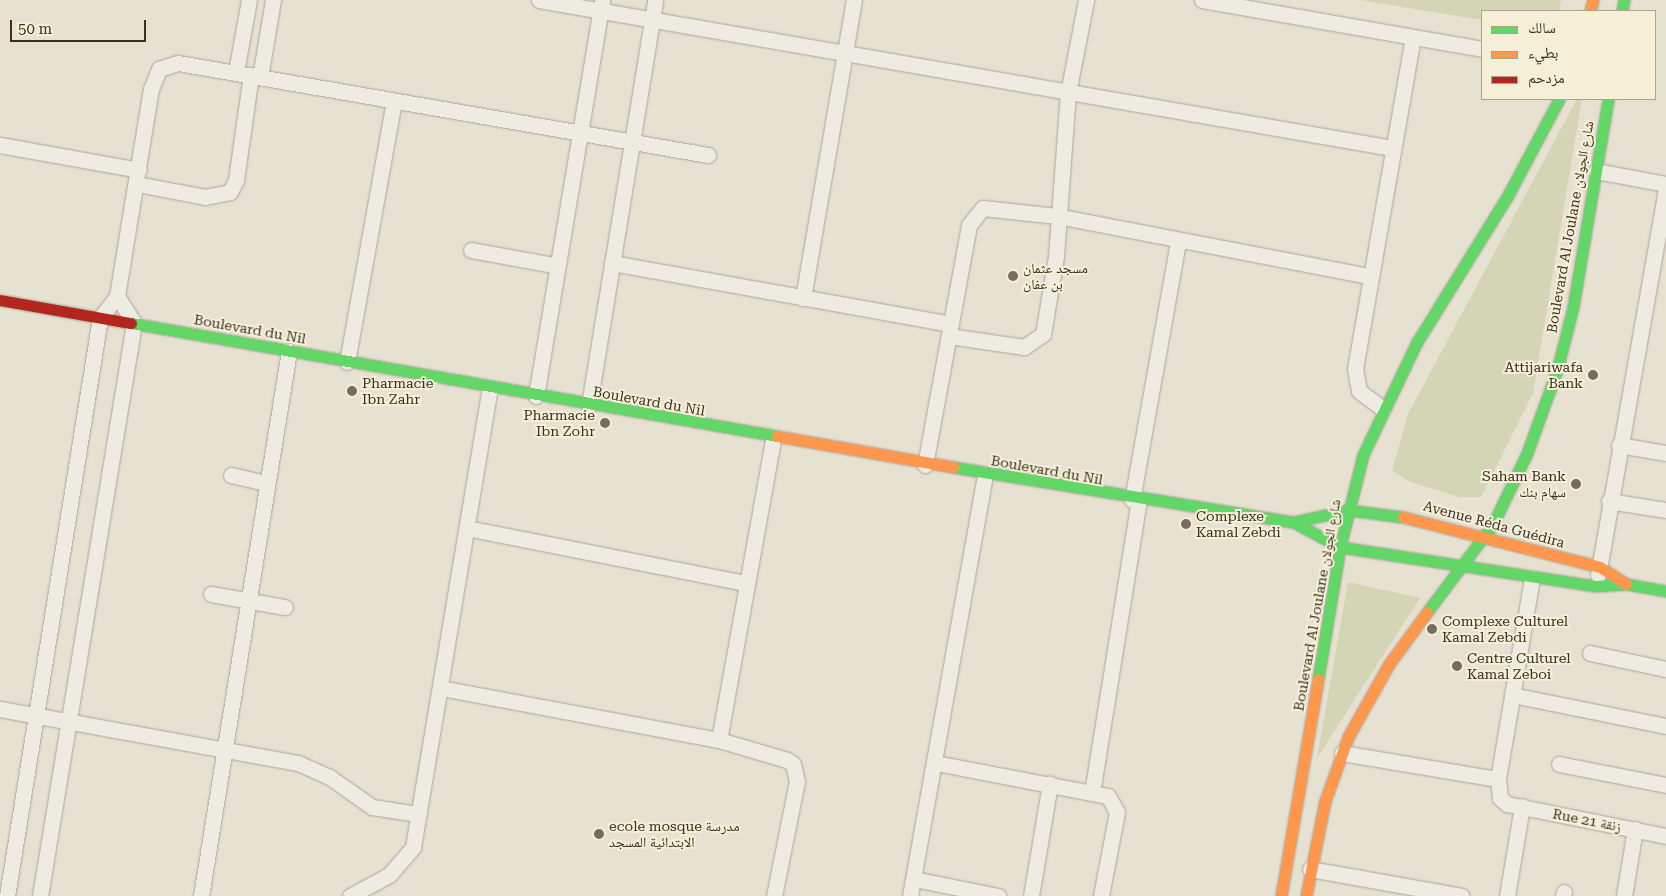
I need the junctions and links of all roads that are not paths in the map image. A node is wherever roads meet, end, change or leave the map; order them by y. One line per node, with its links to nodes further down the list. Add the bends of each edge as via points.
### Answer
1 (249, 0): 13 (street)
2 (274, 0): 13 (street)
3 (539, 0): 8 (street)
4 (655, 0): 9 (street)
5 (854, 0): 12 (street)
6 (1086, 0): 14 (street)
7 (1202, 0): 10 (street)
8 (601, 6): 9 (street); 18 (street)
9 (652, 19): 12 (street); 19 (street)
10 (1413, 37): 11 (street); 21 (street)
11 (1481, 50)
12 (844, 55): 14 (street); 34 (street)
13 (249, 75): 17 (street); 24 (street, via 178,63 159,69 150,89); 24 (street, via 236,180 230,192 205,197)
14 (1068, 93): 21 (street); 27 (street)
15 (1558, 100): 44 (street, Boulevard Al Joulane شارع الجولان)
16 (1608, 100): 23 (street, Boulevard Al Joulane شارع الجولان)
17 (394, 102): 18 (street); 40 (street)
18 (580, 134): 19 (street); 31 (street)
19 (634, 143): 22 (street); 30 (street)
20 (0, 145): 24 (street)
21 (1392, 148): 32 (street)
22 (708, 155)
23 (1596, 172): 25 (street); 58 (street, Boulevard Al Joulane شارع الجولان, via 1578,280 1557,370 1527,453)
24 (138, 177): 33 (street)
25 (1666, 184)
26 (1666, 191): 46 (street)
27 (1057, 216): 28 (street); 38 (street, via 992,207 977,212 969,225); 38 (street, via 1043,334 1024,347)
28 (1178, 241): 32 (street); 52 (street)
29 (471, 250): 31 (street)
30 (612, 263): 34 (street); 43 (street)
31 (558, 266): 42 (street)
32 (1370, 276): 44 (street, via 1354,380 1359,391)
33 (116, 296): 36 (street); 37 (street)
34 (803, 298): 38 (street)
35 (0, 300): 36 (street, Boulevard du Nil)
36 (100, 318): 37 (street, Boulevard du Nil); 75 (street)
37 (134, 323): 39 (street, Boulevard du Nil); 76 (street)
38 (950, 330): 48 (street)
39 (289, 351): 40 (street, Boulevard du Nil); 51 (street)
40 (347, 362): 41 (street, Boulevard du Nil)
41 (490, 388): 42 (street, Boulevard du Nil); 57 (street)
42 (536, 396): 43 (street, Boulevard du Nil)
43 (589, 405): 45 (street, Boulevard du Nil)
44 (1383, 409): 54 (street, Boulevard Al Joulane شارع الجولان, via 1363,455)
45 (773, 438): 48 (street, Boulevard du Nil); 63 (street)
46 (1619, 445): 47 (street); 53 (street)
47 (1666, 453)
48 (925, 465): 50 (street, Boulevard du Nil)
49 (231, 475): 51 (street)
50 (985, 475): 52 (street, Boulevard du Nil); 81 (street)
51 (265, 483): 68 (street)
52 (1136, 500): 56 (street, Boulevard du Nil); 86 (street)
53 (1609, 501): 55 (street); 60 (street)
54 (1348, 510): 56 (street, Boulevard du Nil); 58 (street, Avenue Réda Guédira, via 1417,518); 59 (street, Boulevard Al Joulane شارع الجولان)
55 (1666, 510)
56 (1293, 522): 59 (street, Boulevard du Nil)
57 (467, 528): 63 (street); 72 (street)
58 (1484, 537): 60 (street, Avenue Réda Guédira); 61 (street, Boulevard Al Joulane شارع الجولان)
59 (1340, 547): 61 (street, Avenue Réda Guédira); 103 (street, Boulevard Al Joulane شارع الجولان)
60 (1600, 567): 64 (street, Avenue Réda Guédira); 65 (street)
61 (1462, 568): 62 (street, Avenue Réda Guédira); 80 (street, Boulevard Al Joulane شارع الجولان, via 1389,664)
62 (1532, 578): 65 (street, Avenue Réda Guédira); 73 (street)
63 (745, 584): 78 (street)
64 (1626, 584): 65 (street, Avenue Réda Guédira); 66 (street, Avenue Réda Guédira)
65 (1596, 586)
66 (1666, 591)
67 (212, 594): 68 (street)
68 (248, 602): 69 (street); 79 (street)
69 (284, 607)
70 (1590, 653): 71 (street)
71 (1666, 668)
72 (441, 688): 78 (street); 88 (street)
73 (1512, 695): 77 (street); 83 (street)
74 (0, 709): 75 (street)
75 (36, 714): 76 (street); 94 (street)
76 (69, 720): 79 (street); 95 (street)
77 (1666, 726)
78 (719, 740): 98 (street, via 777,756 793,764 796,772)
79 (222, 748): 88 (street, via 320,771 372,807); 96 (street)
80 (1342, 753): 83 (street); 91 (street, Boulevard Al Joulane شارع الجولان, via 1325,801)
81 (936, 763): 84 (street); 92 (street)
82 (1559, 764): 85 (street)
83 (1498, 778): 87 (street, via 1497,791)
84 (1050, 784): 86 (street); 101 (street)
85 (1666, 785)
86 (1092, 793): 102 (street, via 1108,796 1117,812)
87 (1515, 805): 89 (street, Rue 21 زنقة); 106 (street)
88 (418, 814): 97 (street, via 409,855 388,875)
89 (1635, 829): 90 (street, Rue 21 زنقة); 93 (street)
90 (1666, 836)
91 (1310, 869): 104 (street, Boulevard Al Joulane شارع الجولان); 105 (street)
92 (914, 879): 99 (street); 100 (street)
93 (1628, 895)
94 (7, 896)
95 (40, 896)
96 (201, 896)
97 (350, 896)
98 (774, 896)
99 (910, 896)
100 (998, 896)
101 (1030, 896)
102 (1101, 896)
103 (1281, 896)
104 (1306, 896)
105 (1462, 896)
106 (1507, 896)

